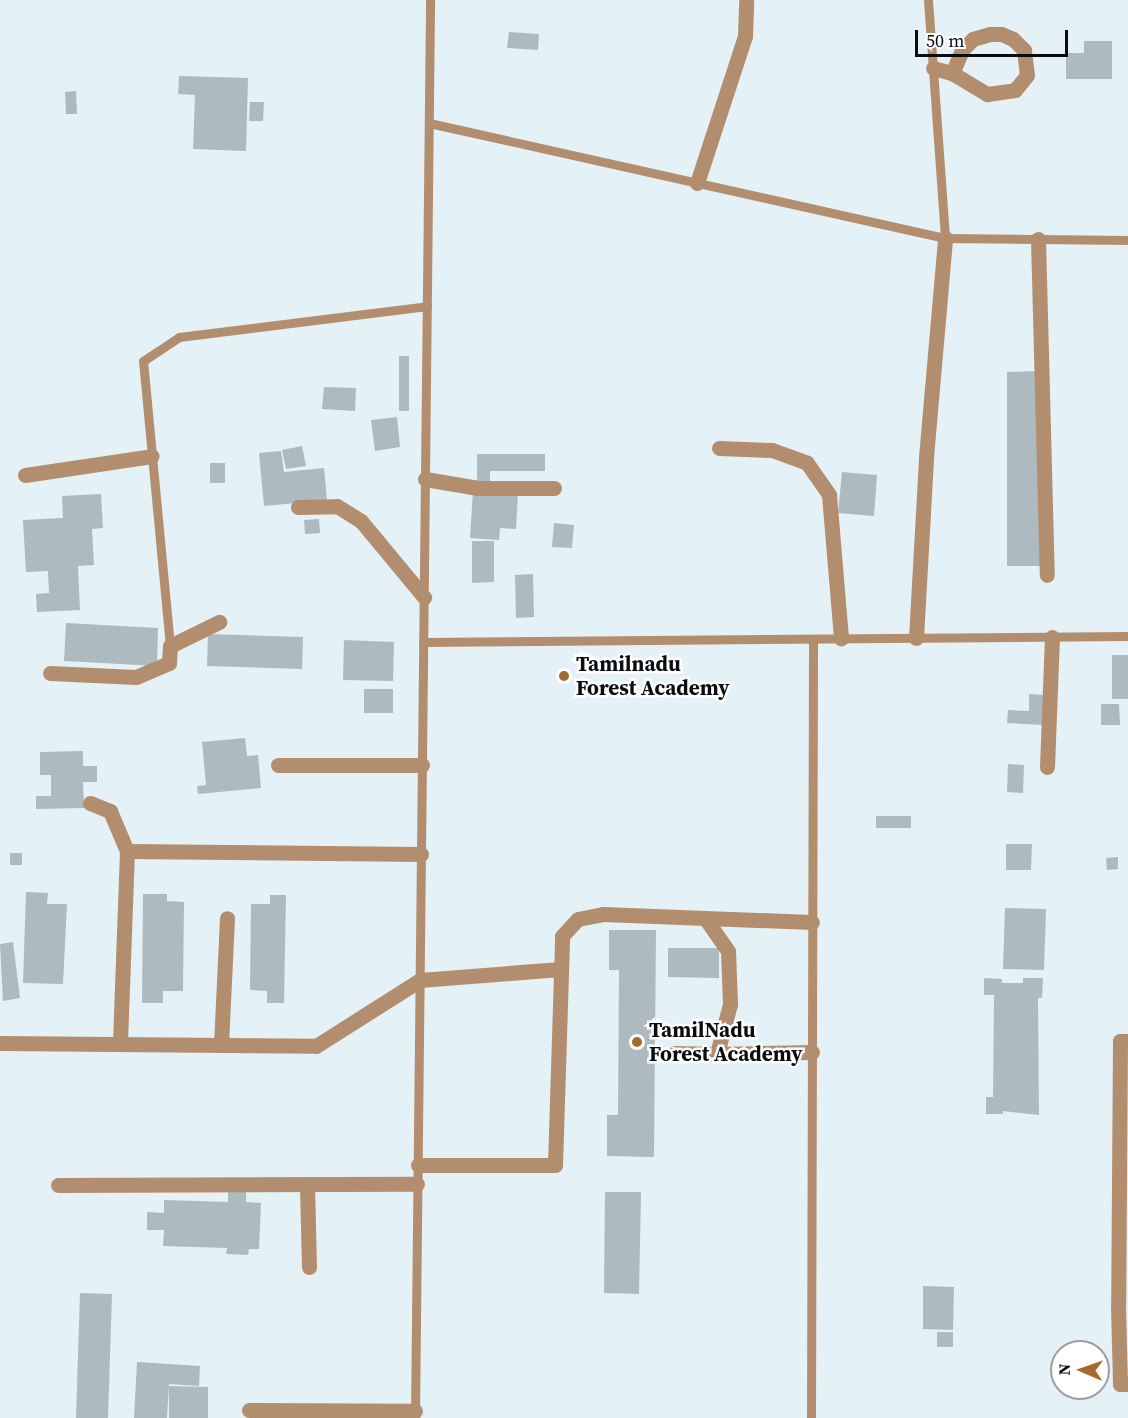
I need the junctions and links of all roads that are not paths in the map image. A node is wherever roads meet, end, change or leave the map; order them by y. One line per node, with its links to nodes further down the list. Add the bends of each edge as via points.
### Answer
1 (430, 0): 6 (lane)
2 (746, 0): 7 (street, via 745,36)
3 (928, 0): 4 (lane)
4 (933, 68): 5 (street); 8 (lane)
5 (952, 74): 5 (street, via 987,94 1015,90 1027,75 1024,50 1001,34 973,39 962,50)
6 (429, 123): 7 (lane); 11 (lane)
7 (697, 183): 8 (lane)
8 (945, 238): 9 (lane); 24 (street, via 926,458)
9 (1038, 239): 10 (lane); 18 (street)
10 (1128, 240)
11 (427, 306): 13 (lane, via 179,337 143,361); 15 (lane)
12 (719, 448): 23 (street, via 772,450 807,463 829,495)
13 (152, 456): 14 (street); 27 (lane)
14 (25, 475)
15 (425, 478): 16 (street, via 478,488); 19 (lane)
16 (554, 488)
17 (298, 507): 19 (street, via 337,506 361,522)
18 (1047, 575)
19 (424, 597): 26 (lane)
20 (219, 622): 27 (street)
21 (1128, 636): 22 (lane)
22 (1052, 637): 24 (lane); 31 (street)
23 (841, 638): 24 (lane); 25 (lane)
24 (916, 638)
25 (813, 639): 26 (lane); 37 (lane)
26 (423, 642): 30 (lane)
27 (170, 646): 28 (street, via 169,663 136,677)
28 (50, 673)
29 (278, 765): 30 (street)
30 (422, 765): 34 (lane)
31 (1047, 767)
32 (90, 803): 33 (street, via 110,811)
33 (127, 851): 34 (street); 42 (street)
34 (421, 854): 39 (lane)
35 (227, 918): 43 (street)
36 (705, 918): 37 (street); 38 (street, via 603,914 578,919 562,936); 46 (street, via 728,951 730,1004)
37 (812, 922): 44 (lane)
38 (561, 969): 39 (street); 47 (street, via 555,1165)
39 (420, 980): 43 (street, via 316,1046); 47 (lane)
40 (1128, 1041): 52 (street, via 1120,1041 1118,1307 1120,1384)
41 (0, 1043): 42 (street)
42 (120, 1044): 43 (street)
43 (221, 1045)
44 (812, 1052): 46 (street); 55 (lane)
45 (675, 1053): 46 (street)
46 (717, 1054)
47 (418, 1165): 48 (lane)
48 (417, 1184): 50 (street); 54 (lane)
49 (58, 1185): 50 (street)
50 (307, 1185): 51 (street)
51 (309, 1267)
52 (1128, 1384)
53 (249, 1410): 54 (street)
54 (415, 1415)
55 (811, 1418)

